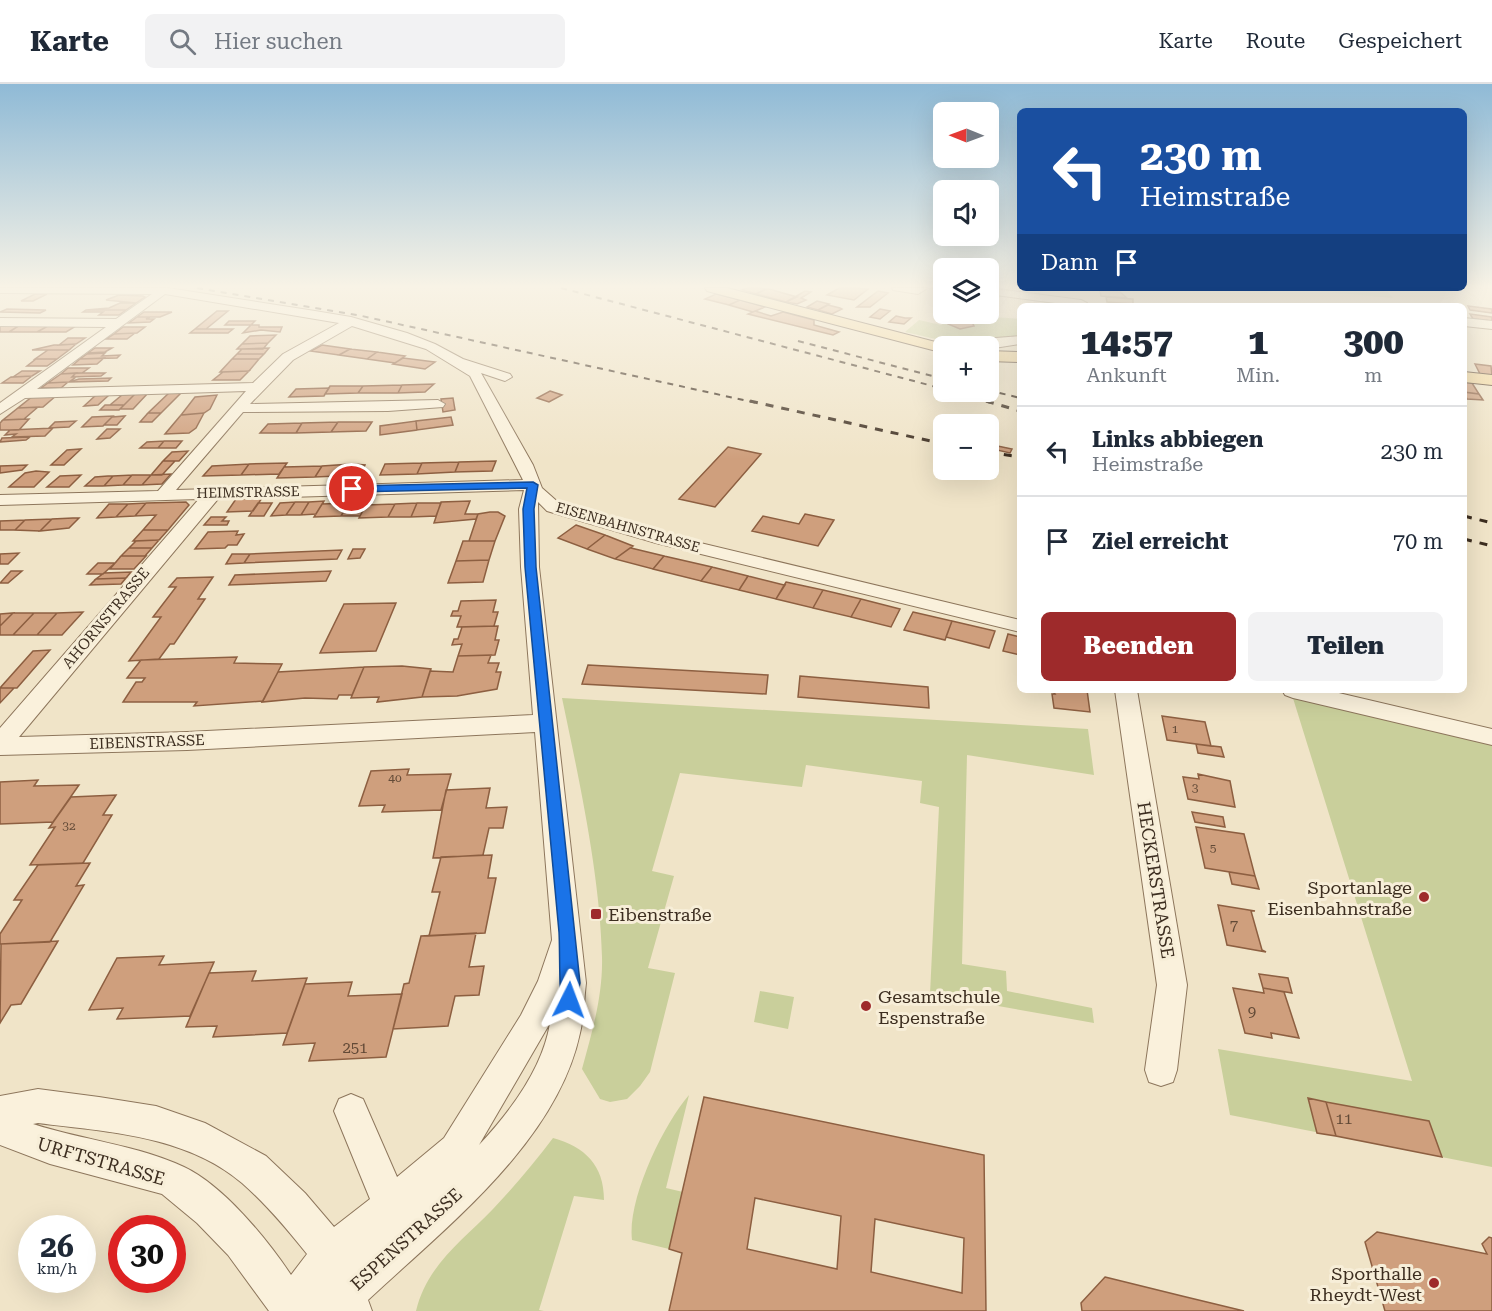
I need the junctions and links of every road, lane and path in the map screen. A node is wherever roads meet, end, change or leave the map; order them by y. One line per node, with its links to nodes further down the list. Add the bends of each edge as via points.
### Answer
1 (87, 345): 11 (street)
2 (309, 345): 10 (street, via 288,357)
3 (425, 345): 6 (street, EISENBAHNSTRASSE)
4 (999, 356): 5 (main road)
5 (1017, 357)
6 (463, 363): 7 (street); 15 (street, EISENBAHNSTRASSE, via 475,374)
7 (505, 377)
8 (1467, 377): 9 (main road)
9 (1492, 380)
10 (257, 387): 11 (street); 13 (street)
11 (22, 394): 14 (street)
12 (438, 404): 13 (street, via 396,408)
13 (238, 408): 17 (street)
14 (0, 410)
15 (533, 485): 16 (street, HEIMSTRASSE); 19 (street, EISENBAHNSTRASSE, via 538,495 553,507 662,539); 22 (street, ESPENSTRASSE, via 528,509 530,567)
16 (214, 493): 17 (street, HEIMSTRASSE); 24 (street, AHORNSTRASSE)
17 (164, 494): 18 (street, HEIMSTRASSE)
18 (0, 500)
19 (1017, 625)
20 (1126, 693): 26 (street, HECKERSTRASSE, via 1172,985)
21 (1306, 693): 23 (street)
22 (545, 723): 24 (street, EIBENSTRASSE, via 187,741); 25 (street, ESPENSTRASSE)
23 (1492, 736)
24 (0, 745)
25 (568, 932): 30 (street, ESPENSTRASSE, via 552,984 532,1026 456,1150); 32 (street, ESPENSTRASSE, via 571,983 564,1034 547,1078 514,1132)
26 (1161, 1070)
27 (351, 1111): 30 (street)
28 (0, 1113): 31 (street, via 38,1106 99,1114 156,1122 205,1140 253,1169 292,1206)
29 (0, 1126): 33 (street, URFTSTRASSE, via 23,1140 140,1169 177,1183 222,1222 267,1270)
30 (391, 1205): 31 (street, ESPENSTRASSE)
31 (331, 1253): 32 (street); 33 (street, ESPENSTRASSE)
32 (349, 1302): 33 (street, ESPENSTRASSE)
33 (290, 1310)

